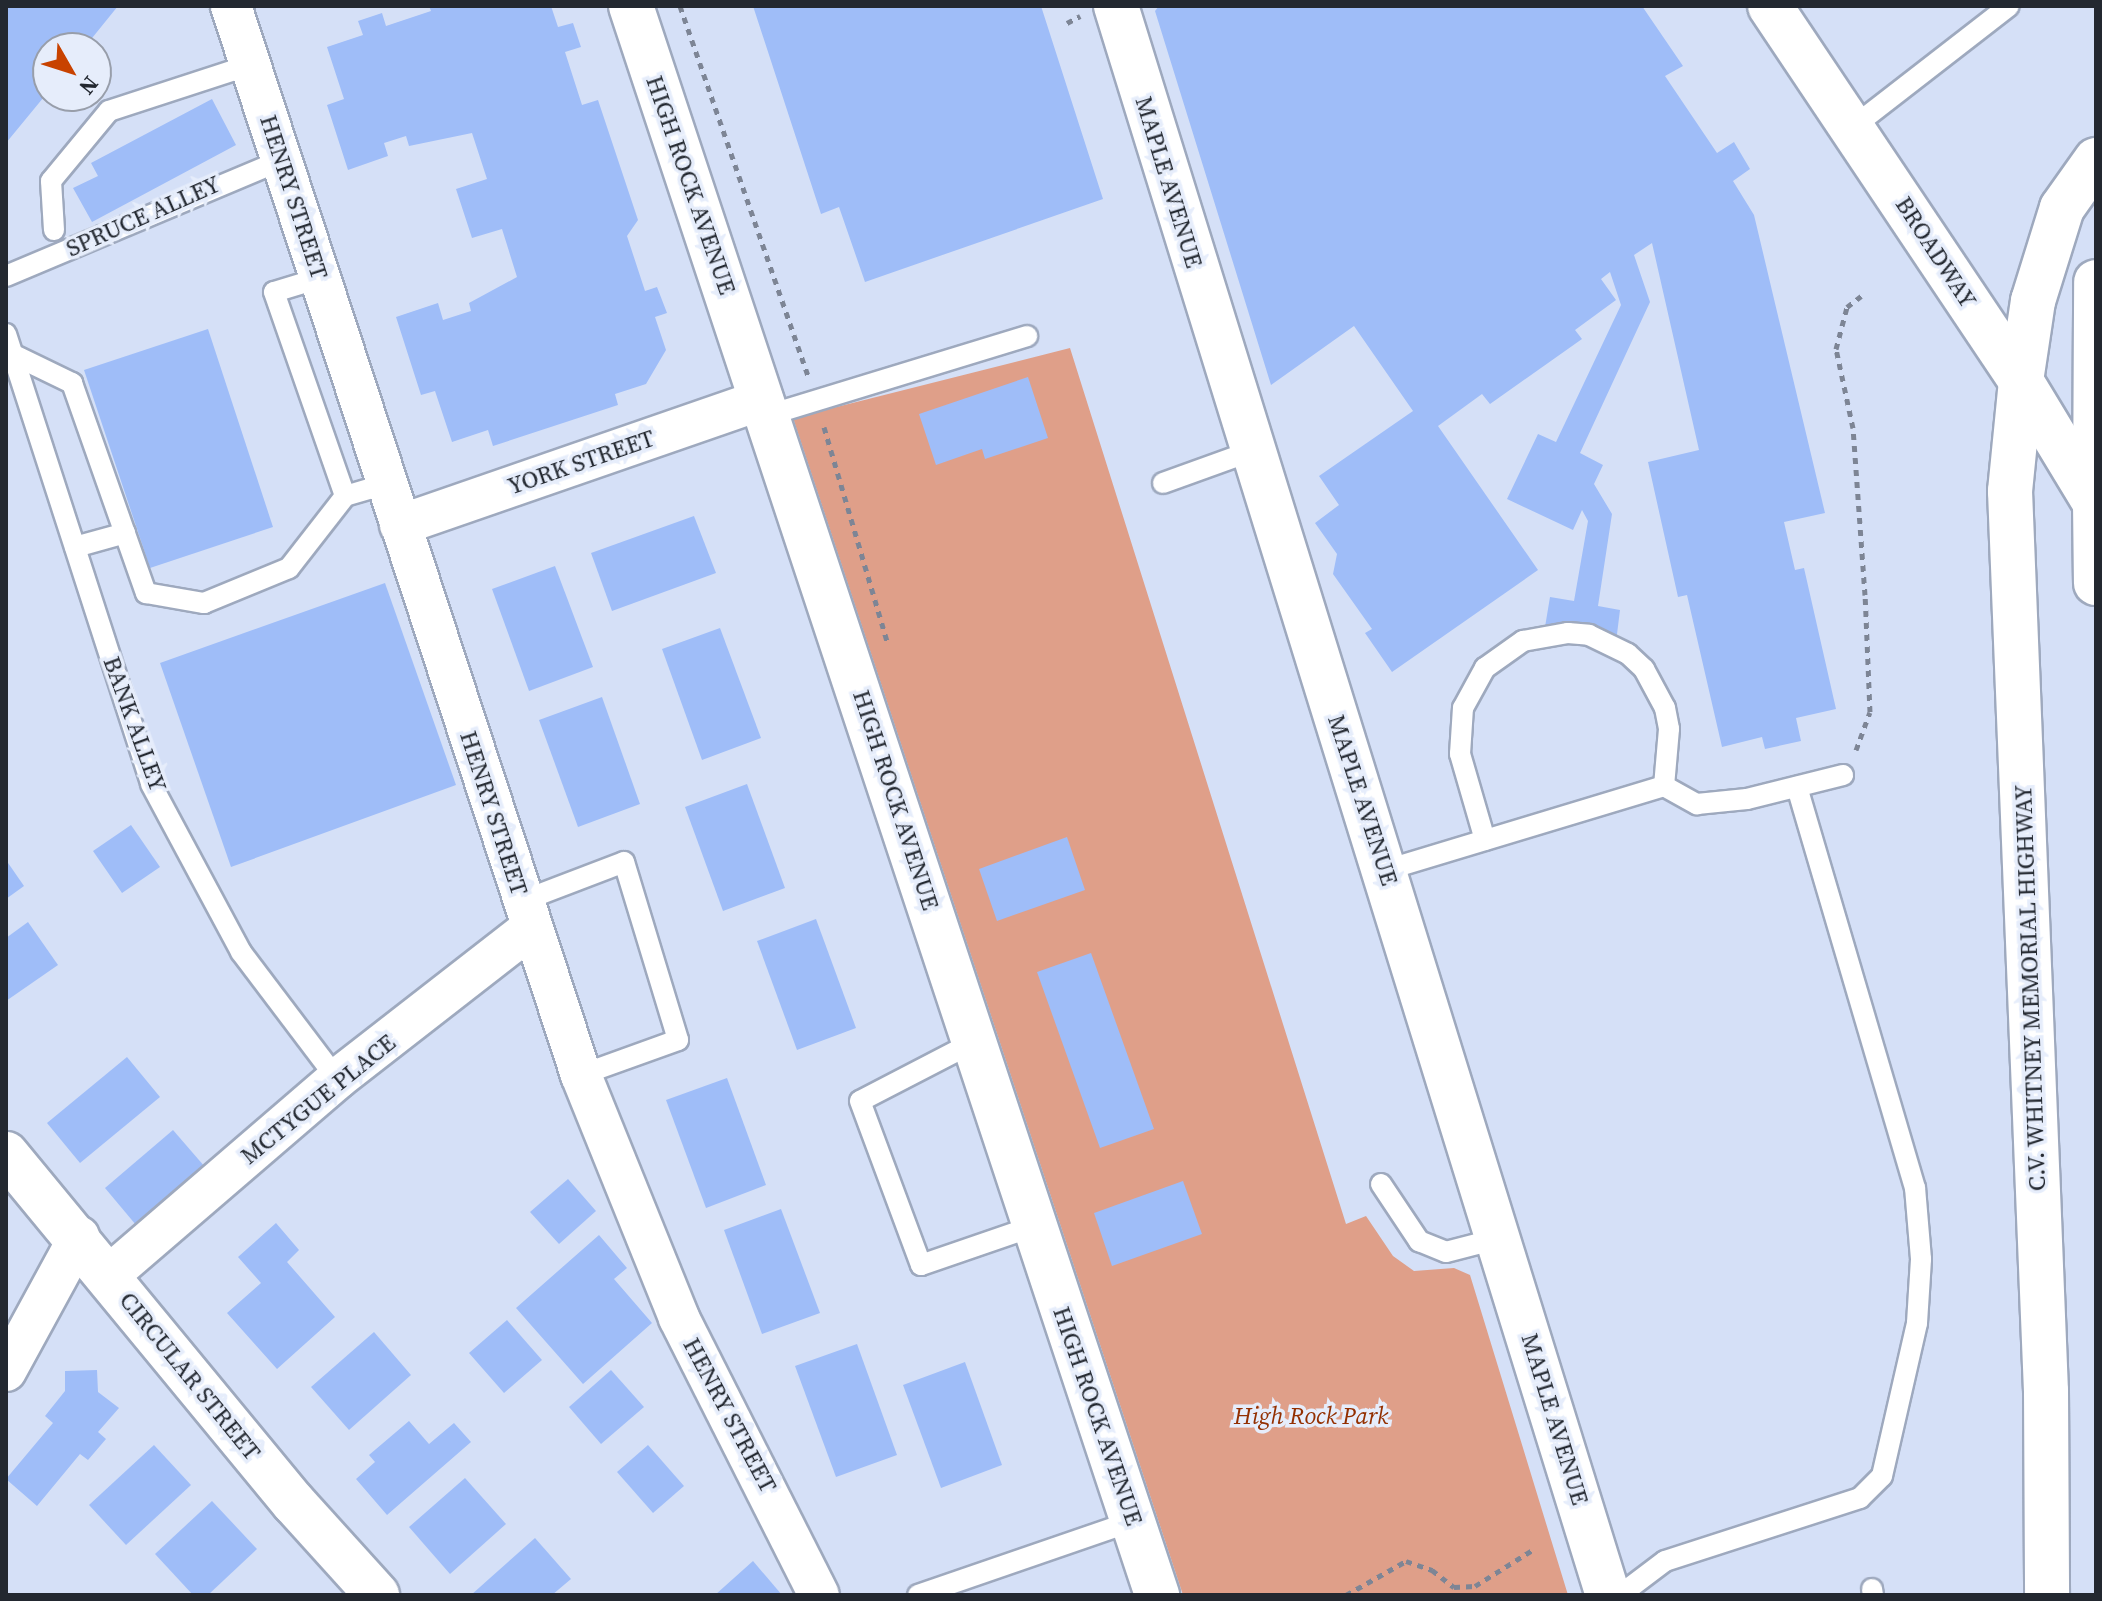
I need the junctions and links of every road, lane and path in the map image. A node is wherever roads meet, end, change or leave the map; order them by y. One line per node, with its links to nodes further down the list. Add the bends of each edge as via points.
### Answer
1 (231, 6): 6 (street, HENRY STREET)
2 (631, 6): 18 (main road, HIGH ROCK AVENUE)
3 (1116, 6): 19 (main road, MAPLE AVENUE)
4 (1770, 6): 7 (main road, BROADWAY)
5 (2009, 6): 7 (lane)
6 (250, 65): 8 (street, HENRY STREET); 10 (lane, via 109,111 51,181)
7 (1853, 127): 17 (main road, BROADWAY)
8 (282, 160): 11 (lane, SPRUCE ALLEY); 12 (street, HENRY STREET)
9 (2096, 160): 17 (main road, C.V. WHITNEY MEMORIAL HIGHWAY, via 2062,208 2033,301)
10 (54, 230)
11 (6, 276)
12 (320, 278): 21 (street, HENRY STREET); 22 (lane, via 274,292)
13 (2096, 282): 23 (main road)
14 (1861, 296): 28 (path, via 1847,307 1836,349 1853,428 1870,712)
15 (1027, 336): 18 (lane)
16 (9, 344): 25 (lane, via 72,383); 26 (lane, BANK ALLEY)
17 (2021, 381): 23 (main road, BROADWAY); 53 (main road, C.V. WHITNEY MEMORIAL HIGHWAY, via 2010,491 2046,1391)
18 (766, 407): 24 (street, YORK STREET); 34 (main road, HIGH ROCK AVENUE)
19 (1252, 451): 20 (lane); 32 (main road, MAPLE AVENUE)
20 (1163, 483)
21 (386, 484): 22 (lane); 24 (street, HENRY STREET)
22 (345, 496): 25 (lane, via 289,568 204,603 146,593)
23 (2095, 504): 27 (main road)
24 (400, 525): 33 (street, HENRY STREET)
25 (125, 533): 26 (lane)
26 (75, 547): 36 (lane, BANK ALLEY, via 151,784 241,952)
27 (2096, 583)
28 (1843, 775): 30 (lane)
29 (1664, 786): 30 (lane, via 1697,804); 31 (lane); 31 (lane, via 1669,729 1657,687 1644,669 1628,654 1589,635 1534,638 1485,668 1463,708 1460,754)
30 (1797, 787): 52 (lane, via 1915,1188 1921,1259 1917,1323 1882,1476 1860,1498 1665,1561)
31 (1485, 840): 32 (lane)
32 (1386, 870): 41 (main road, MAPLE AVENUE)
33 (527, 914): 35 (street, HENRY STREET); 35 (lane, via 624,862 678,1040); 36 (street, MCTYGUE PLACE)
34 (974, 1042): 39 (main road, HIGH ROCK AVENUE); 39 (lane, via 860,1101 921,1265)
35 (581, 1075): 47 (street, HENRY STREET, via 679,1318)
36 (337, 1079): 42 (street, MCTYGUE PLACE)
37 (6, 1154): 40 (main road, CIRCULAR STREET)
38 (1381, 1184): 41 (lane, via 1419,1241 1446,1252)
39 (1034, 1226): 44 (main road, HIGH ROCK AVENUE)
40 (79, 1237): 42 (main road, CIRCULAR STREET); 43 (street)
41 (1500, 1238): 51 (main road, MAPLE AVENUE)
42 (108, 1276): 46 (main road, CIRCULAR STREET, via 294,1503)
43 (6, 1371)
44 (1133, 1521): 48 (lane); 49 (main road, HIGH ROCK AVENUE)
45 (1534, 1549): 50 (path, via 1475,1586 1454,1587 1432,1570 1406,1561)
46 (377, 1595)
47 (819, 1595)
48 (918, 1595)
49 (1157, 1595)
50 (1346, 1595)
51 (1608, 1595)
52 (1620, 1595)
53 (2047, 1595)

